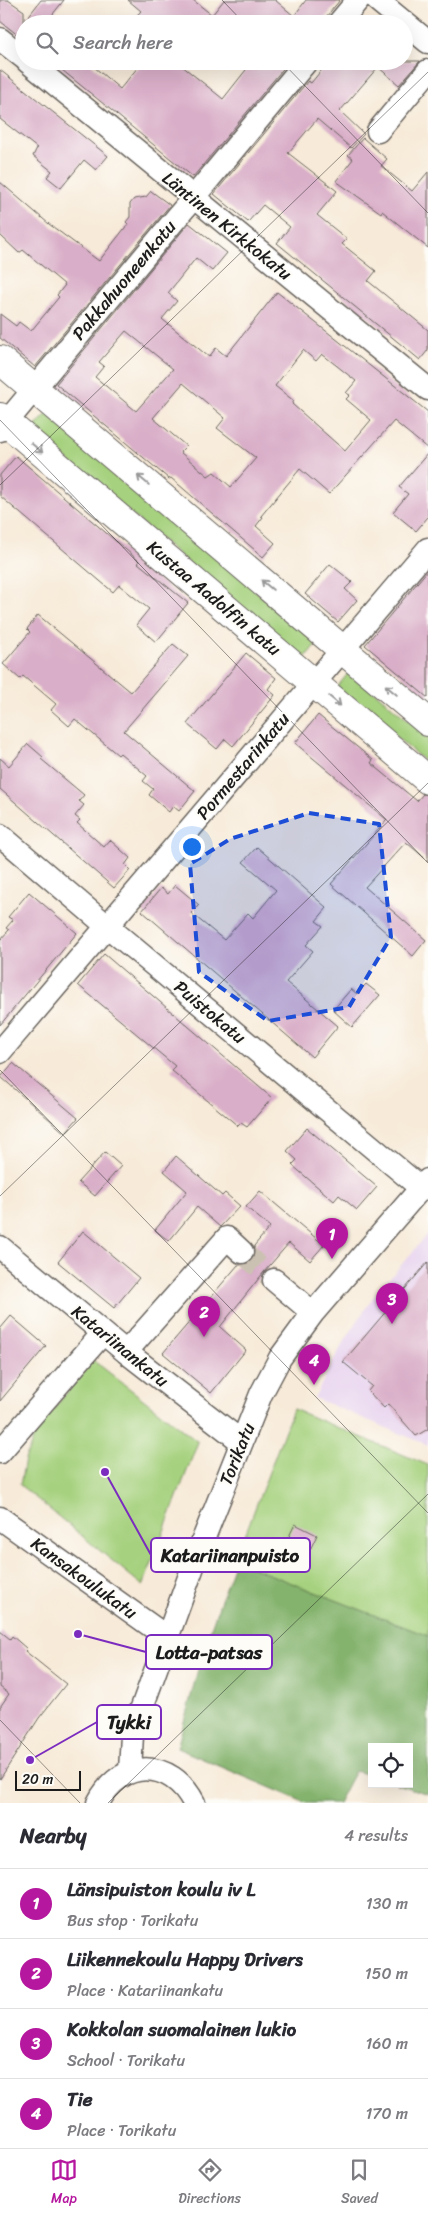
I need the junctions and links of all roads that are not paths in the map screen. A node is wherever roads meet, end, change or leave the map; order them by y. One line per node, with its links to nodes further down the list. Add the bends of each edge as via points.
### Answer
1 (358, 0): 3 (street)
2 (377, 0): 4 (street)
3 (346, 15)
4 (395, 15)
5 (413, 30): 7 (street)
6 (0, 39): 8 (street)
7 (428, 42)
8 (15, 51)
9 (38, 70): 13 (street, Läntinen Kirkkokatu)
10 (299, 70): 13 (street, Pakkahuoneenkatu)
11 (428, 71): 12 (street)
12 (378, 131)
13 (192, 198): 15 (street, Pakkahuoneenkatu); 16 (street, Läntinen Kirkkokatu)
14 (0, 360): 15 (main road)
15 (34, 388): 17 (street, Pakkahuoneenkatu); 19 (main road, one-way to 15)
16 (428, 389)
17 (2, 423): 20 (main road, Kustaa Aadolfin katu, one-way to 20)
18 (428, 549): 19 (street, Pormestarinkatu)
19 (342, 648): 20 (street, Pormestarinkatu); 21 (main road, one-way to 19)
20 (313, 682): 22 (main road, Kustaa Aadolfin katu, one-way to 22); 24 (street, Pormestarinkatu)
21 (428, 722)
22 (428, 780)
23 (0, 835): 24 (street, Puistokatu)
24 (107, 926): 25 (street, Pormestarinkatu); 26 (street, Puistokatu)
25 (0, 1052)
26 (424, 1184): 30 (street, Torikatu)
27 (0, 1246): 31 (street, Katariinankatu)
28 (242, 1252): 32 (street, via 227,1238)
29 (274, 1280): 30 (street)
30 (314, 1313): 33 (street, Torikatu, via 280,1358)
31 (103, 1333): 32 (street, Katariinankatu); 34 (street)
32 (126, 1352): 33 (street, Katariinankatu)
33 (242, 1442): 36 (street, Torikatu)
34 (0, 1452)
35 (0, 1518): 36 (street, Kansakoulukatu)
36 (168, 1638): 37 (street, Torikatu, via 132,1735)
37 (130, 1771): 38 (street, via 104,1790); 39 (street, via 162,1771 176,1778)
38 (98, 1803)
39 (194, 1803)

